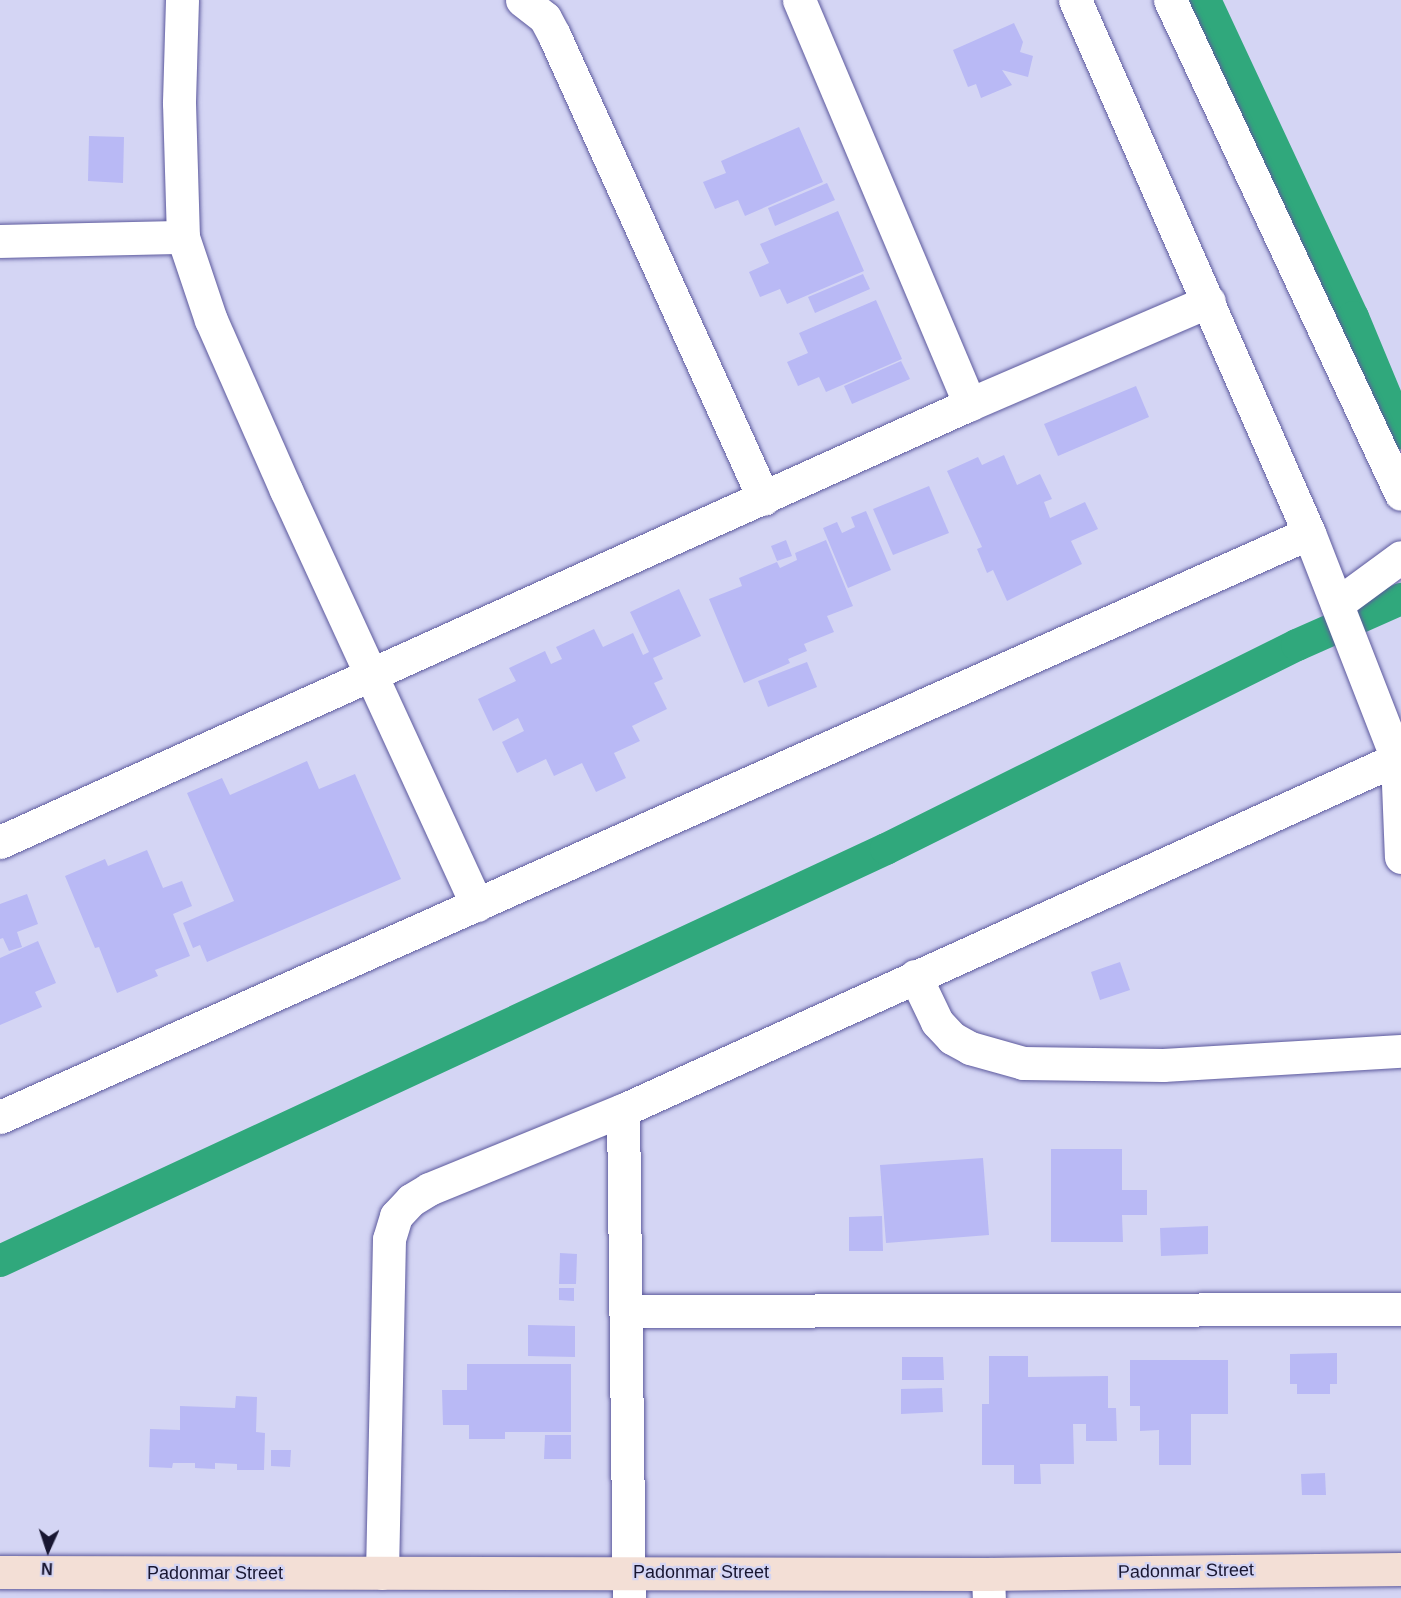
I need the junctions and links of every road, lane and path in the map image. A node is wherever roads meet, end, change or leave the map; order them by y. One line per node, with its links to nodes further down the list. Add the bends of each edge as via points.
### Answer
1 (182, 0): 6 (street, via 179,103)
2 (522, 0): 11 (street, via 545,18 554,35)
3 (799, 0): 9 (street)
4 (1075, 0): 8 (street)
5 (1170, 0): 10 (street)
6 (183, 237): 7 (street); 15 (street, via 211,320)
7 (0, 241)
8 (1209, 301): 9 (street); 12 (street)
9 (970, 404): 11 (street)
10 (1401, 494)
11 (764, 499): 15 (street)
12 (1309, 533): 14 (street); 19 (street)
13 (1401, 557): 14 (street)
14 (1343, 620): 16 (street)
15 (371, 676): 17 (street); 19 (street)
16 (1399, 758): 18 (street); 20 (street)
17 (0, 842)
18 (1401, 857)
19 (477, 905): 23 (street)
20 (915, 976): 21 (street, via 937,1022 952,1038 1023,1063 1163,1065); 22 (street)
21 (1401, 1051)
22 (623, 1110): 25 (street); 28 (street, via 429,1189 396,1216 389,1239)
23 (0, 1117)
24 (1401, 1309): 25 (street)
25 (627, 1311): 29 (street)
26 (1401, 1569): 30 (street, Padonmar Street)
27 (0, 1572): 28 (street, Padonmar Street)
28 (382, 1573): 29 (street, Padonmar Street)
29 (629, 1585): 30 (street, Padonmar Street)
30 (988, 1586)

